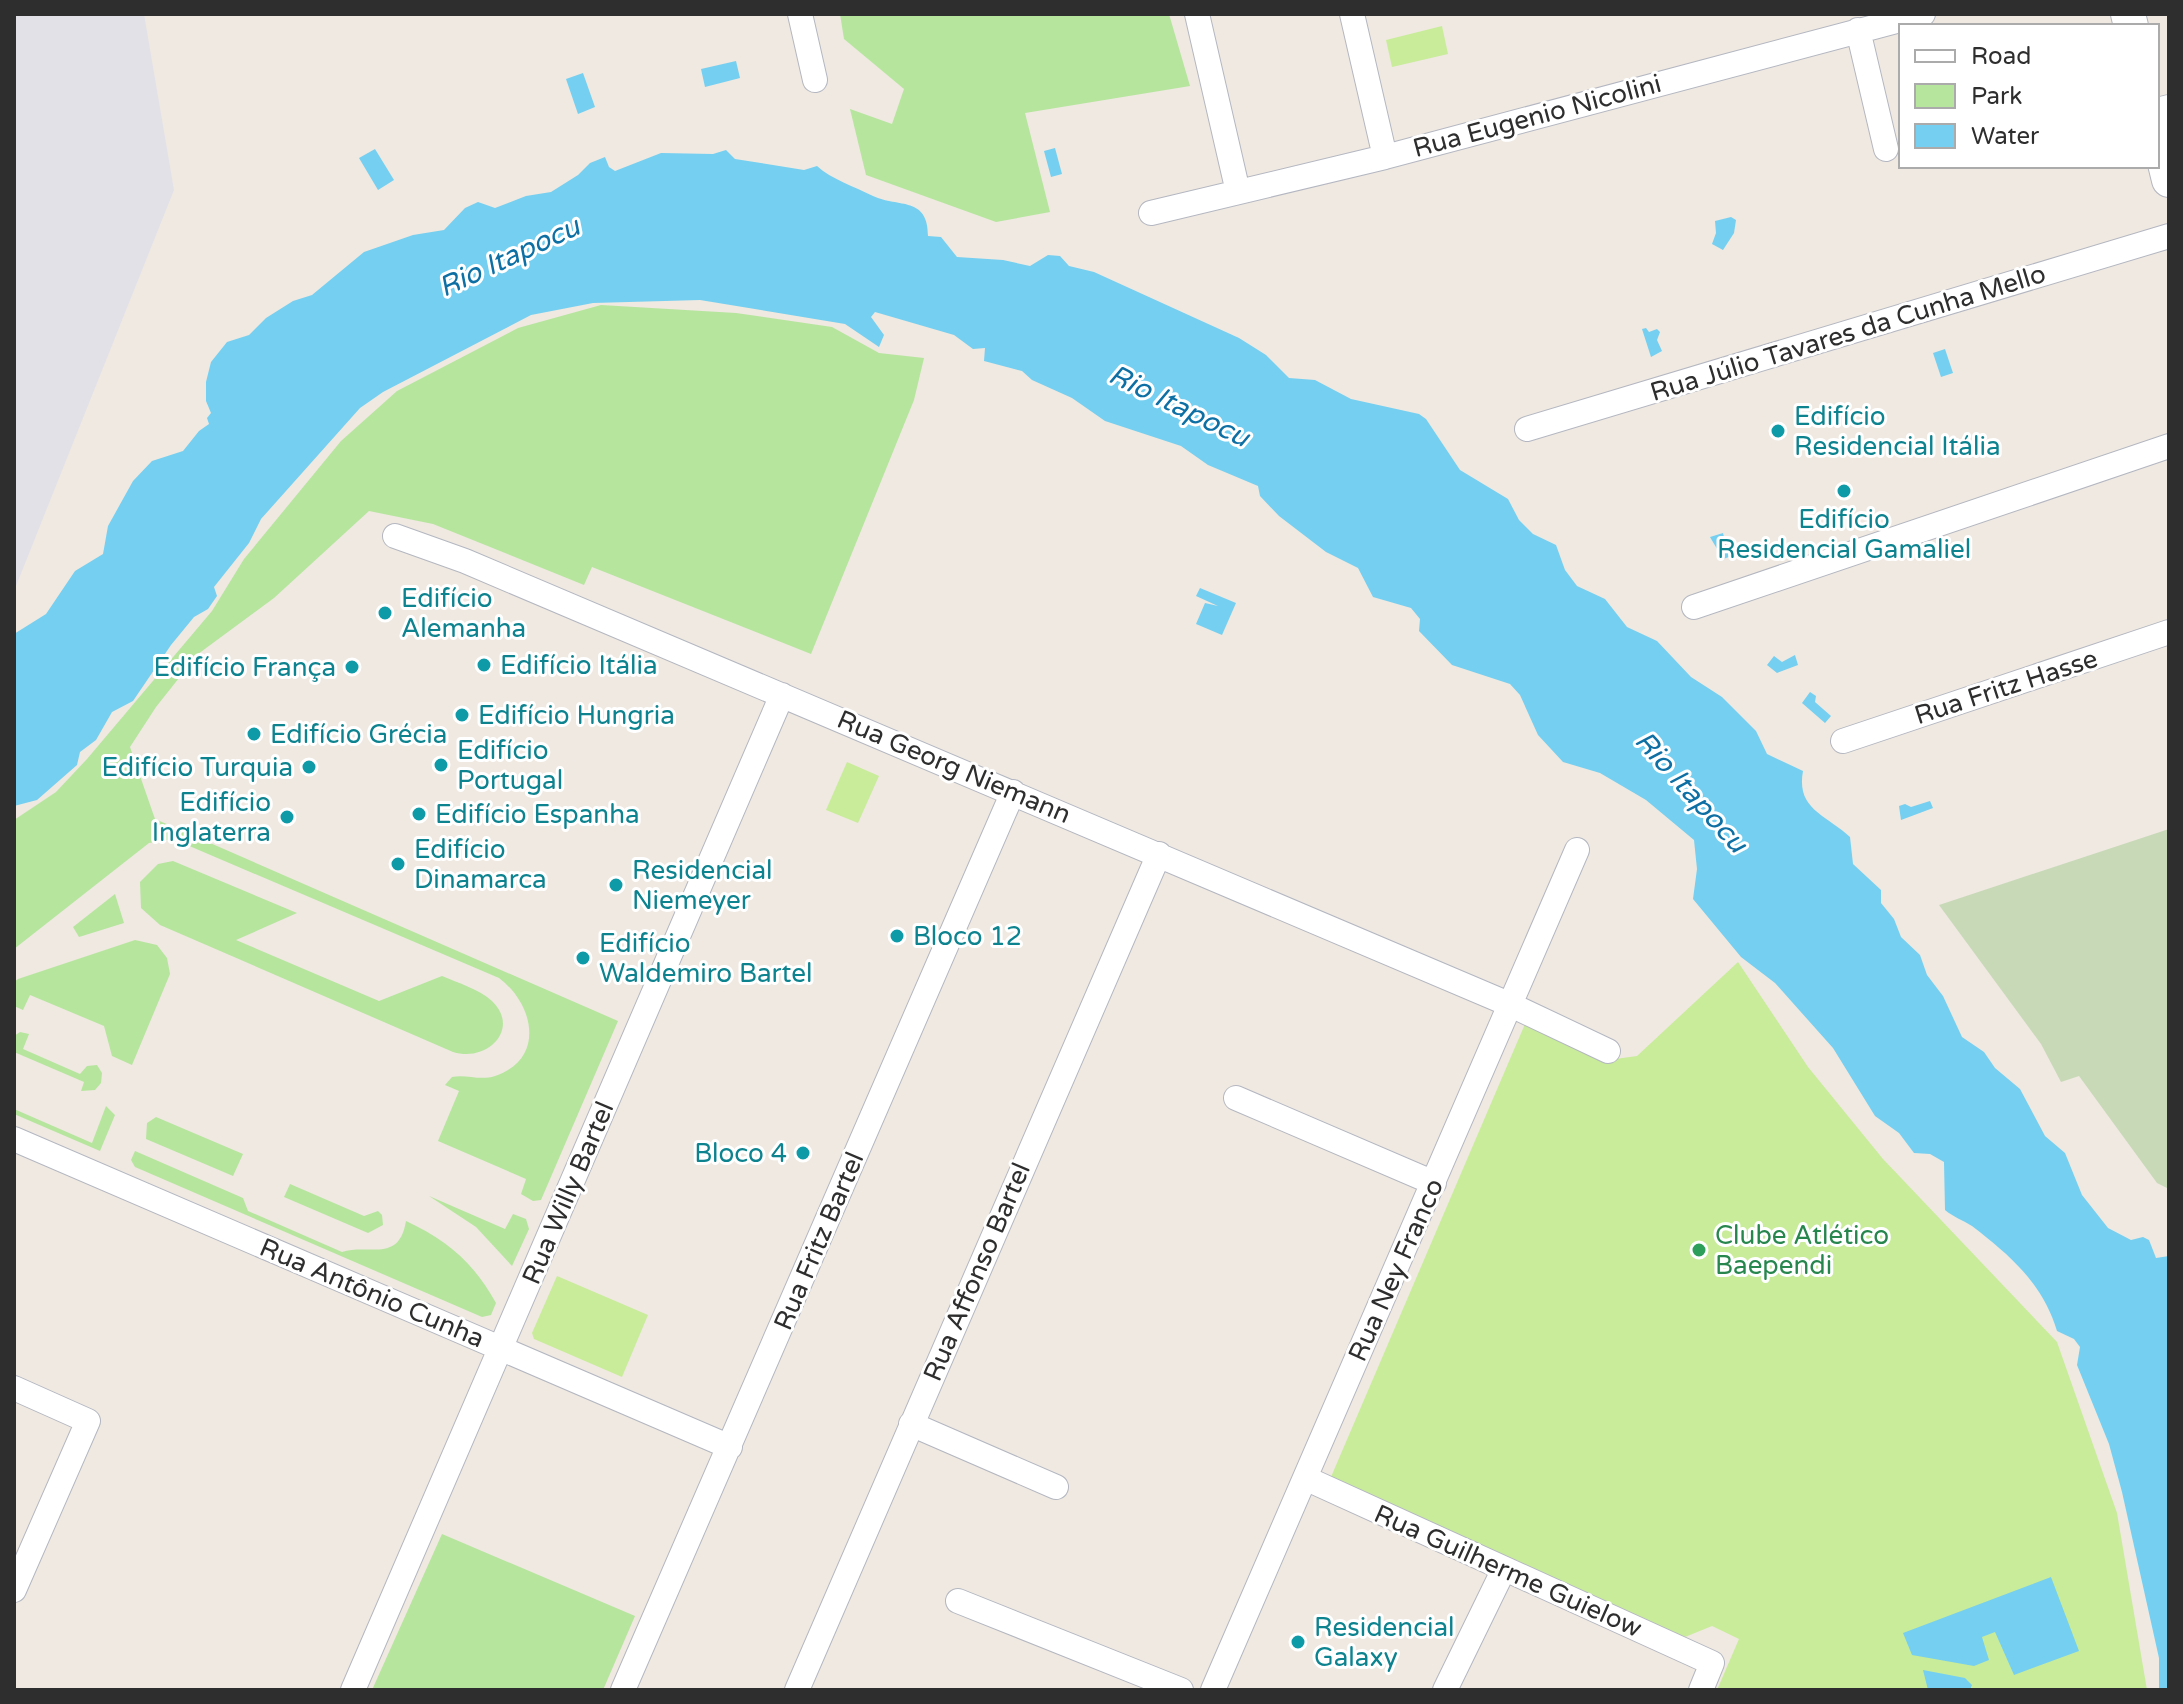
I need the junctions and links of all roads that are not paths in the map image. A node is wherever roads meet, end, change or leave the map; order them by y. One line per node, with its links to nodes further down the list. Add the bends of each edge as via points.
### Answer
1 (800, 14): 6 (street)
2 (1197, 14): 11 (street)
3 (1352, 14): 9 (street)
4 (1923, 14): 5 (street, Rua Eugenio Nicolini)
5 (1858, 30): 8 (street); 9 (street, Rua Eugenio Nicolini)
6 (815, 80)
7 (2159, 139): 10 (main road)
8 (1886, 149)
9 (1385, 157): 11 (street, Rua Eugenio Nicolini)
10 (2169, 180)
11 (1238, 192): 12 (street, Rua Eugenio Nicolini)
12 (1151, 213)
13 (2169, 236): 14 (street, Rua Júlio Tavares da Cunha Mello)
14 (1527, 429)
15 (2169, 446): 17 (street)
16 (395, 536): 19 (street, Rua Georg Niemann)
17 (1694, 607)
18 (2169, 632): 20 (street, Rua Fritz Hasse)
19 (782, 695): 21 (street, Rua Georg Niemann); 29 (street, Rua Willy Bartel)
20 (1843, 741)
21 (1013, 792): 23 (street, Rua Georg Niemann); 32 (street, Rua Fritz Bartel)
22 (1577, 850): 24 (street, Rua Ney Franco)
23 (1159, 854): 24 (street, Rua Georg Niemann); 31 (street, Rua Affonso Bartel)
24 (1511, 1005): 25 (street, Rua Georg Niemann); 28 (street, Rua Ney Franco)
25 (1608, 1051)
26 (1236, 1098): 28 (street)
27 (14, 1139): 29 (street, Rua Antônio Cunha)
28 (1434, 1183): 33 (street, Rua Ney Franco)
29 (501, 1348): 32 (street, Rua Antônio Cunha); 38 (street, Rua Willy Bartel)
30 (14, 1388): 36 (street, via 88,1421)
31 (911, 1424): 34 (street); 40 (street, Rua Affonso Bartel)
32 (730, 1447): 39 (street, Rua Fritz Bartel)
33 (1305, 1478): 35 (street, Rua Guilherme Guielow); 42 (street, Rua Ney Franco)
34 (1056, 1487)
35 (1504, 1569): 43 (street); 44 (street, Rua Guilherme Guielow, via 1712,1663)
36 (14, 1590)
37 (958, 1601): 41 (street)
38 (353, 1690)
39 (623, 1690)
40 (797, 1690)
41 (1181, 1690)
42 (1213, 1690)
43 (1445, 1690)
44 (1701, 1690)

